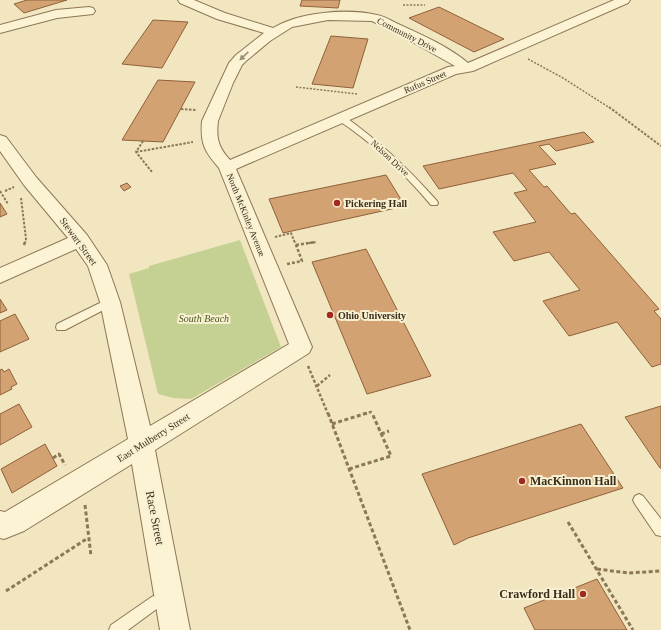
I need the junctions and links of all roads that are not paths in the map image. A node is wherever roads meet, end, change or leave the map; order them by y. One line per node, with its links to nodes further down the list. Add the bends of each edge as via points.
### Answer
1 (184, 0): 5 (street, via 221,16)
2 (624, 0): 6 (street, Rufus Street)
3 (89, 11): 4 (street, via 56,14)
4 (0, 30)
5 (274, 32): 6 (street, Community Drive, via 288,24 316,18 368,17 392,25); 9 (street, North McKinley Avenue, one-way to 9, via 236,63 210,121 213,151)
6 (466, 68): 7 (street, Rufus Street, via 454,70)
7 (341, 118): 9 (street, Rufus Street); 10 (lane, Nelson Drive, via 367,136 408,173)
8 (0, 140): 11 (street, Stewart Street, via 30,181)
9 (226, 168): 15 (street, North McKinley Avenue)
10 (434, 203)
11 (80, 240): 12 (street); 13 (street, Stewart Street, via 97,265)
12 (0, 276)
13 (110, 302): 14 (lane); 16 (street, Stewart Street)
14 (61, 327)
15 (301, 347): 17 (street, East Mulberry Street)
16 (134, 407): 17 (street, Race Street)
17 (141, 444): 19 (street, East Mulberry Street, via 14,522); 23 (street, Race Street)
18 (639, 500): 20 (lane)
19 (2, 525)
20 (661, 530)
21 (153, 603): 22 (lane)
22 (116, 630)
23 (175, 630)

